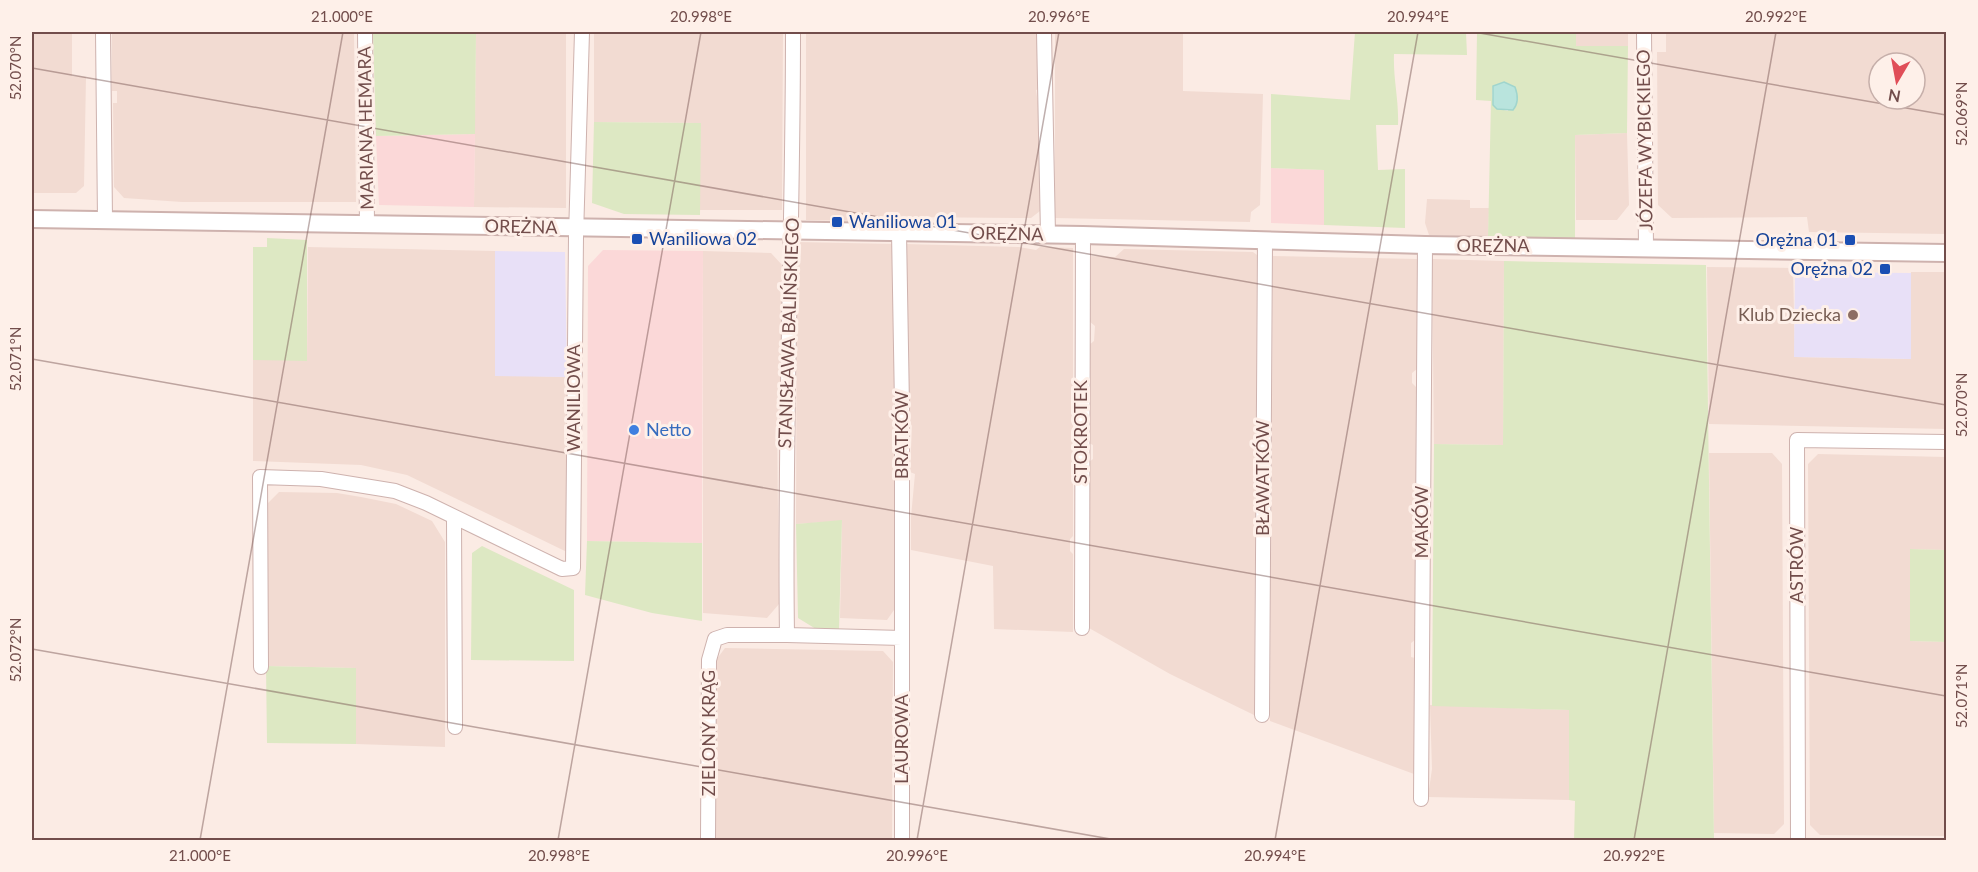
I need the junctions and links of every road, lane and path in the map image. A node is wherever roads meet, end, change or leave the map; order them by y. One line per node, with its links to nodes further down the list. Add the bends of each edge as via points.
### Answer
1 (103, 32): 8 (street)
2 (365, 32): 9 (street, MARIANA HEMARA)
3 (582, 32): 10 (street, WANILIOWA)
4 (793, 32): 11 (street, STANISŁAWA BALIŃSKIEGO)
5 (1044, 32): 13 (street)
6 (1644, 32): 17 (street, JÓZEFA WYBICKIEGO)
7 (32, 219): 8 (street, ORĘŻNA)
8 (105, 220): 9 (street, ORĘŻNA)
9 (367, 225): 10 (street, ORĘŻNA)
10 (576, 228): 11 (street, ORĘŻNA); 20 (street, WANILIOWA, via 573,568 562,569)
11 (793, 231): 12 (street, ORĘŻNA); 22 (street, STANISŁAWA BALIŃSKIEGO, via 784,473)
12 (899, 232): 13 (street, ORĘŻNA); 23 (street, BRATKÓW)
13 (1048, 235): 14 (street, ORĘŻNA)
14 (1083, 236): 15 (street, ORĘŻNA); 21 (street, STOKROTEK)
15 (1265, 241): 16 (street, ORĘŻNA); 25 (street, BŁAWATKÓW)
16 (1425, 245): 17 (street, ORĘŻNA); 27 (street, MAKÓW)
17 (1646, 248): 18 (street, ORĘŻNA)
18 (1947, 253)
19 (1947, 442): 30 (street, ASTRÓW, via 1797,440)
20 (454, 519): 24 (street, via 426,503 380,487 321,479 260,477); 26 (street)
21 (1082, 628)
22 (787, 635): 23 (street); 28 (street, ZIELONY KRĄG, via 727,635 715,639 709,660)
23 (902, 638): 29 (street, LAUROWA)
24 (261, 667)
25 (1262, 715)
26 (455, 727)
27 (1421, 799)
28 (708, 840)
29 (902, 840)
30 (1798, 840)

